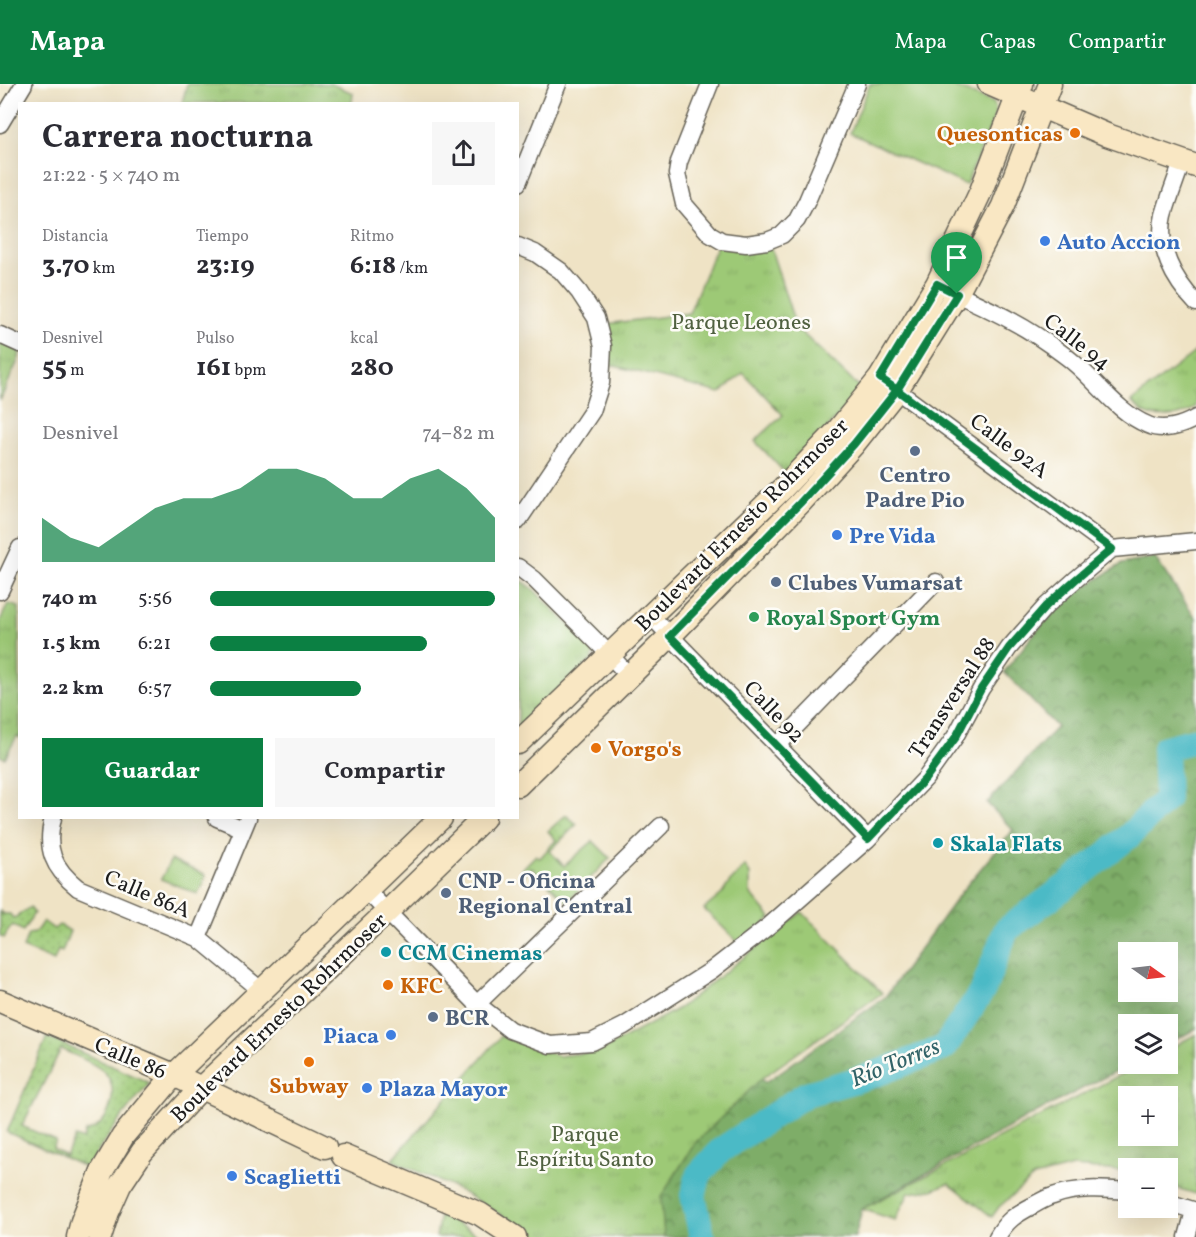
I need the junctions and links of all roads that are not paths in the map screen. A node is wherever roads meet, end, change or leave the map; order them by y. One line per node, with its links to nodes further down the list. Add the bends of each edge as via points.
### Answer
1 (24, 84): 9 (street)
2 (558, 84): 11 (street)
3 (710, 84): 4 (street, via 677,174 684,204 710,234 722,241 746,244 782,235 797,220)
4 (857, 84)
5 (989, 84): 7 (main road)
6 (1050, 84): 8 (main road)
7 (1019, 90): 8 (main road); 13 (main road, Boulevard Ernesto Rohrmoser)
8 (1042, 107): 10 (main road); 13 (main road, via 1003,206)
9 (0, 124)
10 (1189, 164): 14 (street, via 1164,216 1162,232 1171,269)
11 (519, 181)
12 (519, 246): 19 (street, via 561,271 579,292 596,318 603,346 601,383 592,411)
13 (947, 289): 17 (main road, Boulevard Ernesto Rohrmoser); 18 (street, Calle 94, via 1011,320 1065,355 1134,419 1151,427 1170,428)
14 (1196, 303)
15 (0, 335): 16 (street)
16 (18, 342)
17 (888, 384): 21 (street, Calle 92A); 26 (main road, Boulevard Ernesto Rohrmoser); 27 (main road, Boulevard Ernesto Rohrmoser, via 854,444)
18 (1192, 421)
19 (519, 519)
20 (1196, 541): 21 (street)
21 (1112, 549): 39 (street, Transversal 88, via 1046,606 1009,648 981,689 956,737 925,779)
22 (18, 552): 25 (street)
23 (519, 568): 28 (street)
24 (936, 582): 31 (street)
25 (0, 591)
26 (650, 615): 27 (street, Calle 92); 28 (main road, Boulevard Ernesto Rohrmoser)
27 (670, 636): 29 (main road, Boulevard Ernesto Rohrmoser); 31 (street, Calle 92)
28 (609, 654): 29 (street); 30 (main road, Boulevard Ernesto Rohrmoser)
29 (629, 676): 32 (main road, Boulevard Ernesto Rohrmoser)
30 (519, 742)
31 (777, 746): 39 (street, Calle 92)
32 (519, 784)
33 (52, 819): 42 (street, Calle 86A, via 49,832 57,866 78,888)
34 (222, 819): 37 (street)
35 (440, 819): 40 (main road, Boulevard Ernesto Rohrmoser)
36 (483, 819): 41 (main road, Boulevard Ernesto Rohrmoser)
37 (246, 823): 42 (street)
38 (661, 826): 45 (street)
39 (868, 839): 45 (street, Transversal 88, via 712,970 592,1042 550,1045 510,1030)
40 (366, 890): 41 (street); 43 (main road, Boulevard Ernesto Rohrmoser)
41 (388, 911): 45 (street); 46 (main road, Boulevard Ernesto Rohrmoser)
42 (198, 938): 43 (street, Calle 86A)
43 (262, 991): 47 (main road, Boulevard Ernesto Rohrmoser)
44 (0, 1001): 47 (main road, Calle 86)
45 (477, 1004)
46 (220, 1070): 48 (main road, Boulevard Ernesto Rohrmoser); 49 (main road, via 218,1086)
47 (174, 1075): 48 (main road, Calle 86); 53 (main road, Boulevard Ernesto Rohrmoser, via 123,1136 102,1171)
48 (201, 1088): 49 (main road, Calle 86); 54 (main road, Boulevard Ernesto Rohrmoser, via 142,1152 120,1185 108,1212)
49 (233, 1102): 55 (main road, Calle 86, via 480,1214)
50 (1118, 1191): 56 (street, via 1073,1190 1052,1196 1014,1215)
51 (1178, 1206): 52 (street)
52 (1195, 1211): 57 (street)
53 (80, 1229): 54 (street)
54 (104, 1236)
55 (515, 1237)
56 (997, 1237)
57 (1186, 1237)

